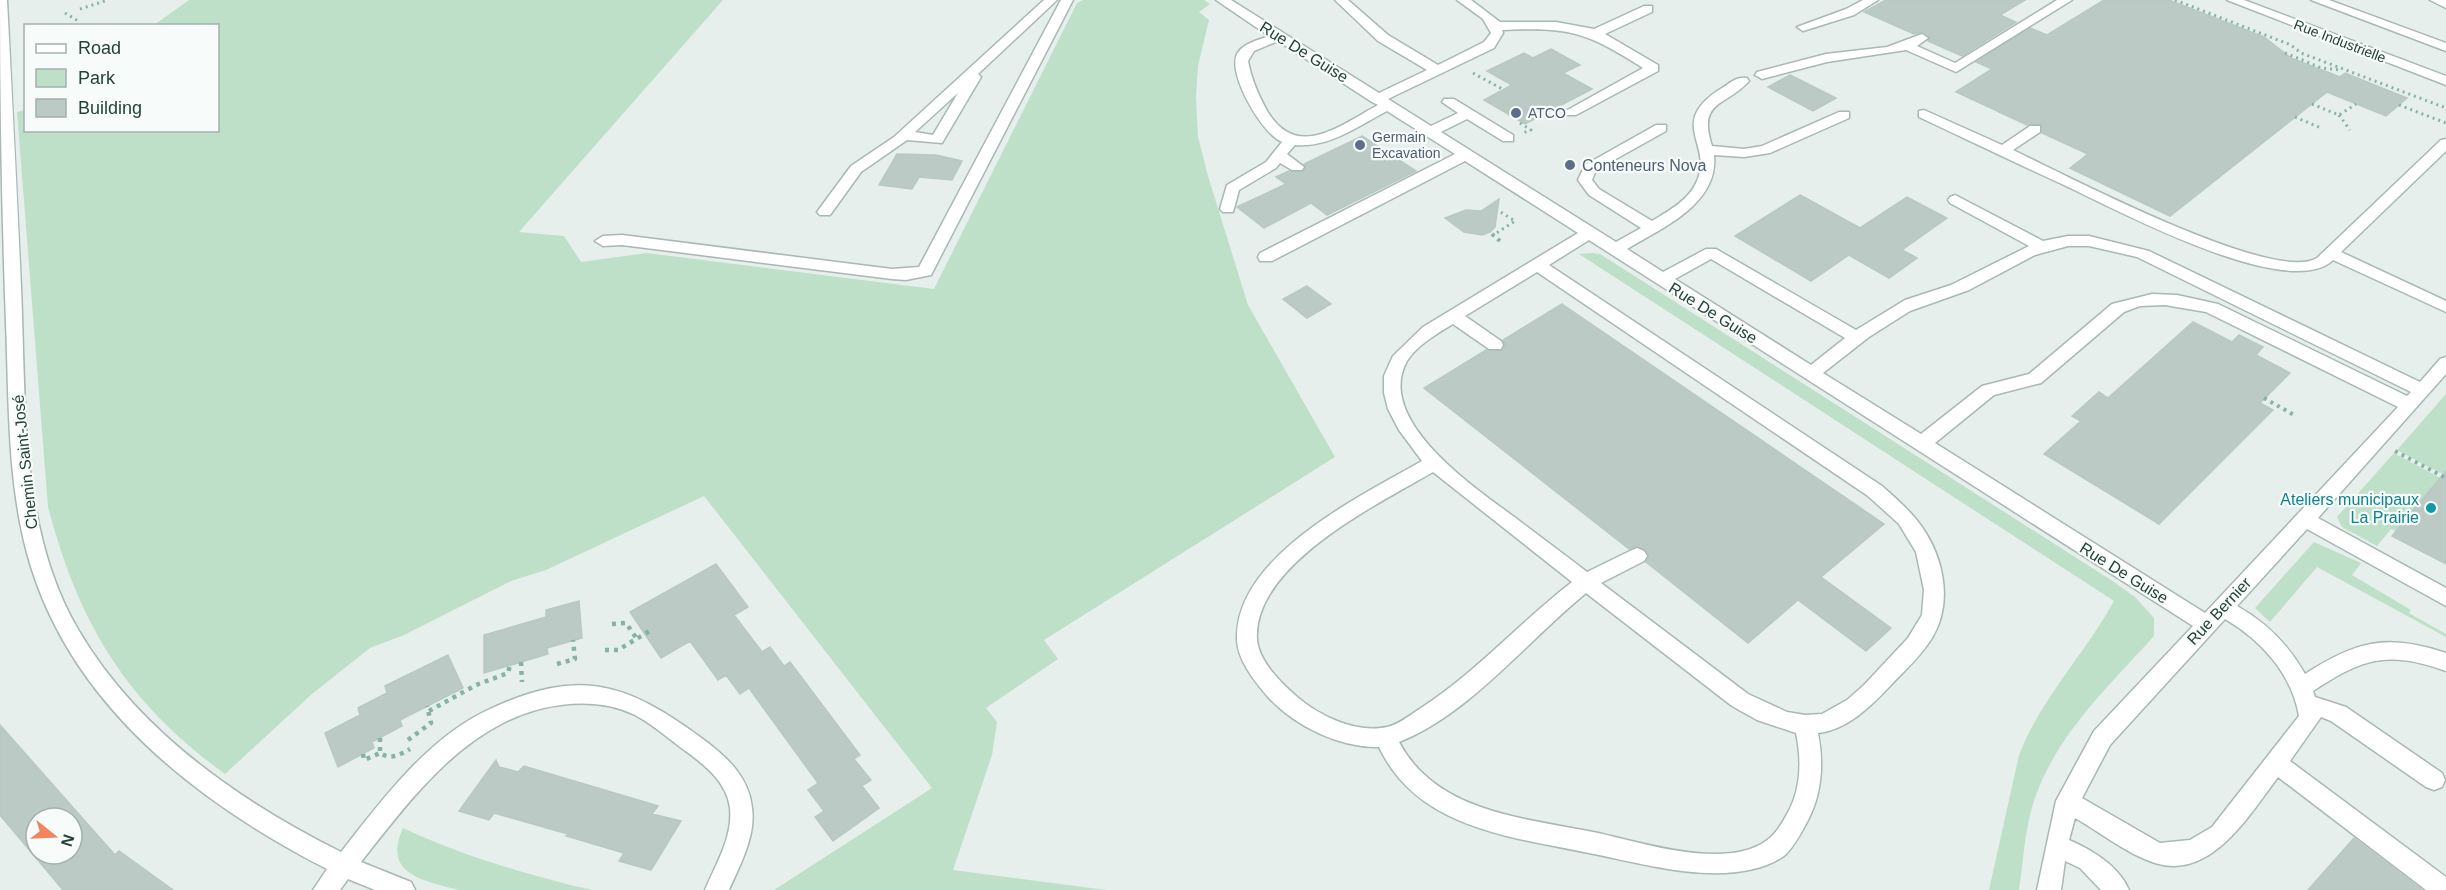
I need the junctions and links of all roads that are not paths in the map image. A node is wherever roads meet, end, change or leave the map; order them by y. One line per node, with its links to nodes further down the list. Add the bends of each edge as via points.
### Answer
1 (1, 0): 28 (street, Chemin Saint-José)
2 (1051, 0): 21 (street)
3 (1067, 0): 52 (street, via 925,271 892,274 622,240)
4 (1222, 0): 17 (street, Rue De Guise)
5 (1341, 0): 22 (street, via 1383,38)
6 (1463, 0): 14 (street)
7 (1872, 0): 15 (street, via 1850,12)
8 (2066, 0): 19 (street, via 1956,68)
9 (2233, 0): 25 (street, Rue Industrielle)
10 (2318, 0): 20 (street)
11 (2436, 0): 12 (street)
12 (2446, 4)
13 (1648, 9): 16 (street)
14 (1495, 26): 16 (street, via 1559,26); 22 (street, via 1497,33 1489,45)
15 (1803, 27)
16 (1594, 34): 29 (street, via 1653,68)
17 (1280, 36): 26 (street, Rue De Guise); 38 (street, via 1249,49 1241,57 1240,68 1271,128)
18 (1922, 38): 19 (street)
19 (1907, 46): 23 (street, via 1827,58)
20 (2446, 47)
21 (986, 58): 36 (street); 36 (street, via 937,140)
22 (1439, 71): 26 (street)
23 (1762, 75)
24 (1742, 81): 41 (street, via 1719,93 1701,114 1698,124)
25 (2446, 81)
26 (1382, 102): 35 (street, Rue De Guise); 39 (street, via 1325,136)
27 (1449, 102): 30 (street)
28 (2, 111): 82 (street, Chemin Saint-José, via 21,446 33,539 54,602 73,639 122,707 174,759 270,825)
29 (1571, 112)
30 (1468, 113): 35 (street); 37 (street)
31 (1924, 114): 42 (street)
32 (1844, 115): 41 (street, via 1765,150)
33 (1661, 128): 50 (street, via 1590,168 1585,180 1594,192)
34 (2035, 129): 42 (street)
35 (1430, 132): 44 (street, Rue De Guise)
36 (904, 135): 49 (street, via 855,169)
37 (1508, 138)
38 (1291, 140): 39 (street); 45 (street)
39 (1308, 141): 43 (street)
40 (2446, 143): 55 (street)
41 (1705, 150): 50 (street, via 1708,163 1703,185 1686,203)
42 (2003, 151): 55 (street, via 2175,233 2227,252 2308,267 2319,264)
43 (1327, 153)
44 (1465, 155): 51 (street, Rue De Guise); 56 (street, via 1354,207)
45 (1280, 156): 46 (street); 48 (street, via 1272,165 1236,184)
46 (1297, 167)
47 (1955, 201): 53 (street)
48 (1228, 209)
49 (825, 212)
50 (1651, 227): 54 (street)
51 (1588, 234): 54 (street, Rue De Guise); 57 (street)
52 (603, 241)
53 (2041, 246): 61 (street, via 1961,287 1911,304); 65 (street, via 2071,239 2088,240 2143,254)
54 (1614, 250): 58 (street, Rue De Guise)
55 (2331, 253): 59 (street)
56 (1266, 256)
57 (1538, 265): 60 (street); 76 (street, via 1875,491 1914,530 1924,548 1933,581 1935,598 1927,628 1866,699 1850,712 1836,720)
58 (1662, 280): 61 (street, via 1711,252); 64 (street, Rue De Guise)
59 (2446, 307)
60 (1454, 316): 62 (street); 67 (street, via 1408,349 1393,376 1402,420)
61 (1857, 338): 64 (street)
62 (1495, 345)
63 (2445, 366): 65 (street, Rue Bernier)
64 (1810, 374): 66 (street, Rue De Guise)
65 (2415, 398): 66 (street, via 2212,308 2196,303 2155,301 2118,309 2035,380 1988,390); 68 (street, Rue Bernier)
66 (1922, 444): 73 (street, Rue De Guise)
67 (1434, 463): 70 (street); 77 (street, via 1310,538 1273,575 1249,618 1247,639 1252,657 1289,704 1341,732)
68 (2304, 519): 71 (street); 72 (street, Rue Bernier)
69 (1637, 556): 70 (street)
70 (1585, 583): 76 (street, via 1740,700 1783,721); 77 (street, via 1442,706)
71 (2446, 598)
72 (2222, 608): 73 (street, Rue Bernier); 75 (street, via 2261,632)
73 (2206, 624): 80 (street, Rue Bernier, via 2102,738)
74 (2446, 663): 75 (street, via 2398,649 2372,649 2340,662)
75 (2305, 696): 78 (street, via 2310,718); 79 (street)
76 (1805, 725): 77 (street, via 1811,760 1804,808 1774,850 1730,864 1684,861 1503,825 1472,814 1433,796 1410,779 1398,765)
77 (1385, 737)
78 (2276, 763): 80 (street, via 2220,835 2201,848 2172,856 2145,849); 88 (street)
79 (2434, 780)
80 (2067, 801): 81 (street, Rue Bernier)
81 (2056, 845): 86 (street, Rue Bernier); 87 (street, via 2088,860)
82 (345, 865): 83 (street); 84 (street, Chemin Saint-José); 85 (street, via 422,774 476,726 523,706 585,694 614,698 641,708 707,754 730,777 742,819)
83 (325, 890)
84 (403, 890)
85 (717, 890)
86 (2049, 890)
87 (2116, 890)
88 (2445, 890)

